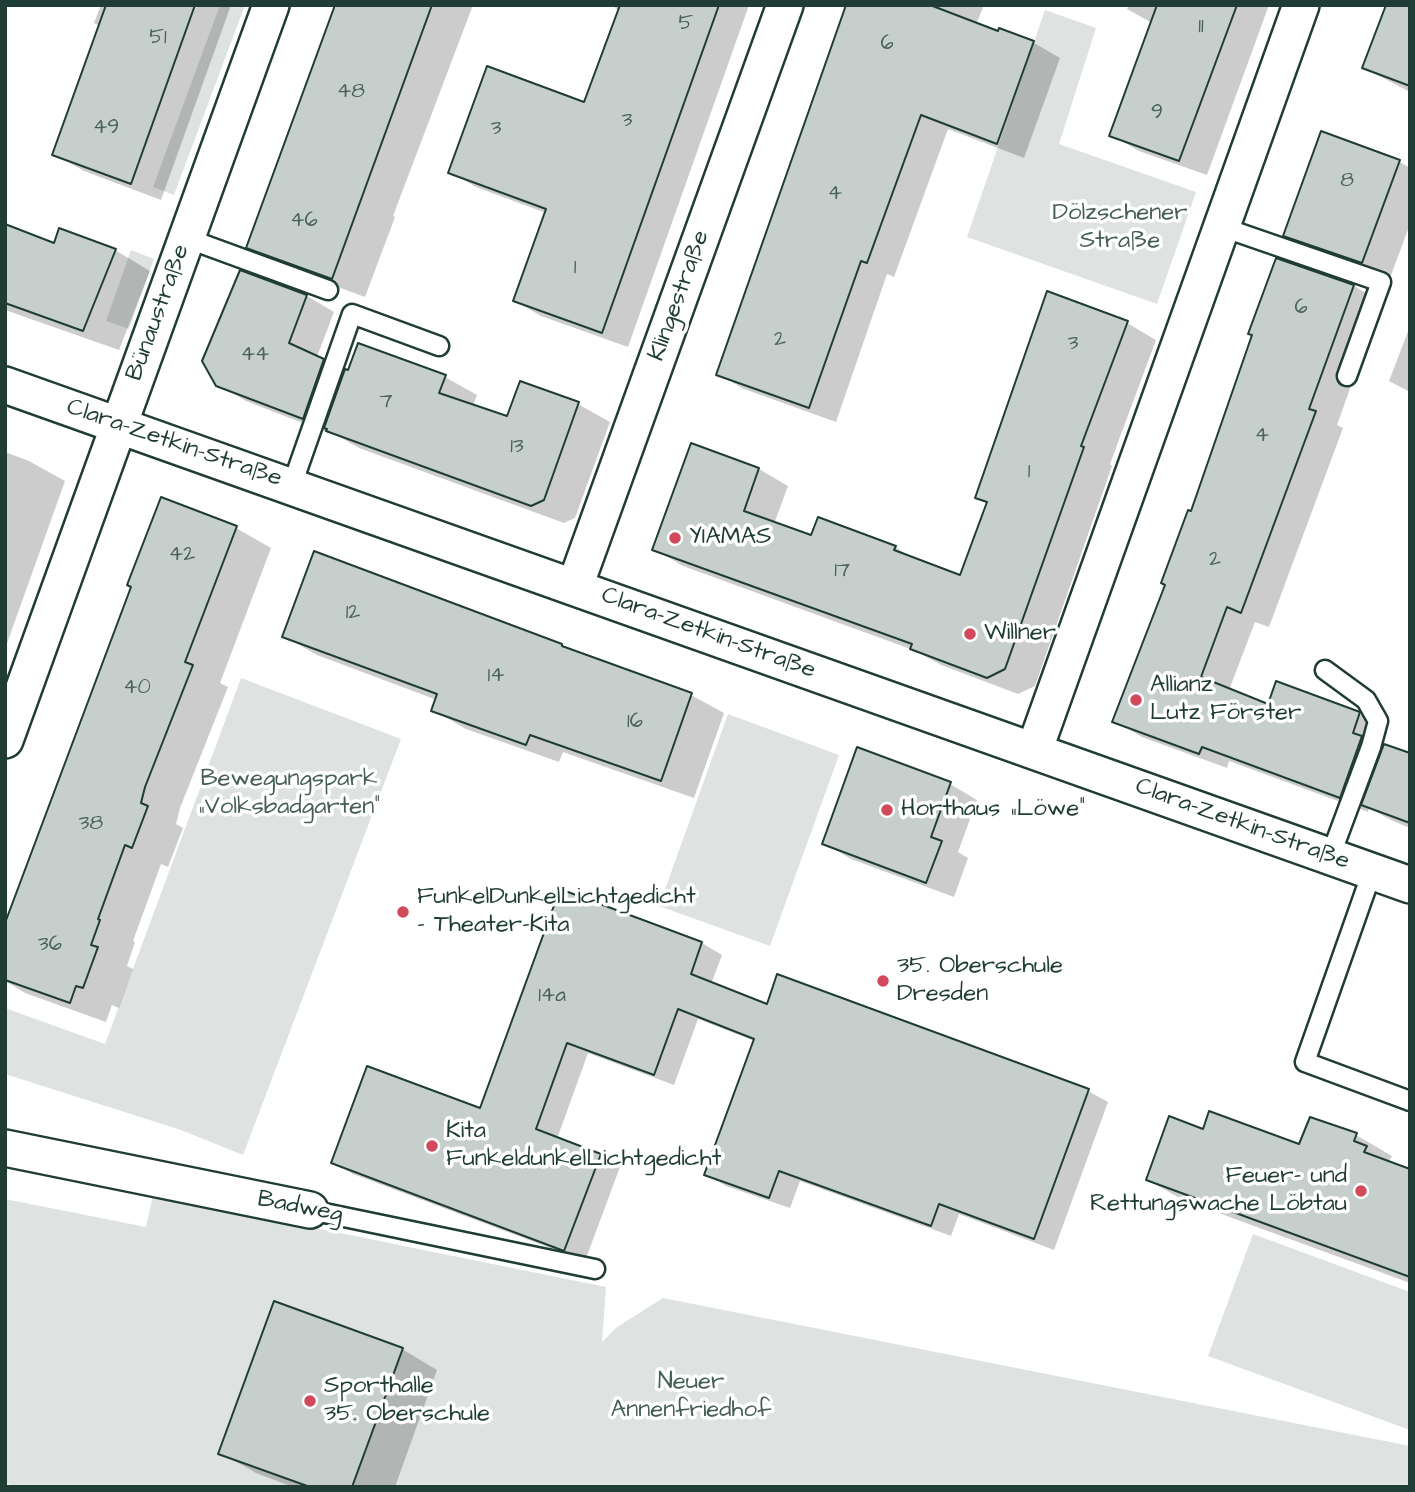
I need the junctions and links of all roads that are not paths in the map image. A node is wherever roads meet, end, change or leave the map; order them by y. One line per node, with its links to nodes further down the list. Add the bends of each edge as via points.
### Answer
1 (271, 5): 5 (street, Bünaustraße)
2 (785, 5): 12 (street, Klingestraße)
3 (1301, 5): 4 (street)
4 (1222, 227): 8 (lane, via 1381,282); 15 (street)
5 (187, 239): 6 (lane); 10 (street, Bünaustraße)
6 (328, 289)
7 (439, 346): 11 (lane, via 352,314)
8 (1347, 376)
9 (5, 385): 10 (street, Clara-Zetkin-Straße)
10 (119, 426): 11 (street, Clara-Zetkin-Straße); 14 (street, Bünaustraße)
11 (292, 485): 12 (street, Clara-Zetkin-Straße)
12 (575, 586): 15 (street, Clara-Zetkin-Straße)
13 (1325, 670): 16 (lane, via 1366,700 1378,721)
14 (5, 740)
15 (1034, 751): 16 (street, Clara-Zetkin-Straße)
16 (1330, 858): 17 (street, Clara-Zetkin-Straße)
17 (1372, 872): 18 (street, Clara-Zetkin-Straße); 19 (lane, via 1305,1062)
18 (1410, 885)
19 (1410, 1101)
20 (5, 1148): 21 (street, Badweg)
21 (310, 1210): 22 (lane, Badweg)
22 (595, 1269)

